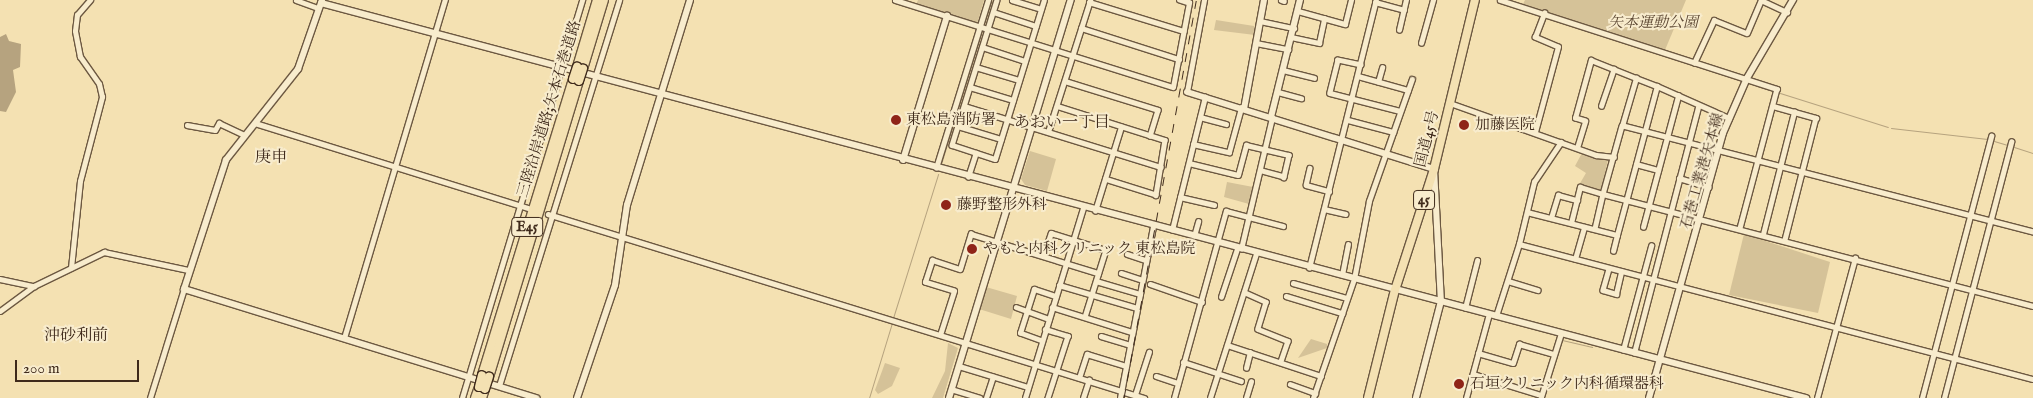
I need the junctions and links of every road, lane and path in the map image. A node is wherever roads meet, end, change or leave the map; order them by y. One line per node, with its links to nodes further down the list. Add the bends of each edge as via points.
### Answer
1 (90, 0): 198 (street, via 77,15 75,32 80,57 100,84 102,97 80,181)
2 (296, 0): 29 (street)
3 (445, 0): 47 (street)
4 (582, 0): 63 (street)
5 (597, 0): 61 (highway, 三陸沿岸道路;矢本石巻道路 / E45)
6 (604, 0): 61 (highway, 三陸沿岸道路;矢本石巻道路 / E45)
7 (619, 0): 67 (street)
8 (690, 0): 80 (street)
9 (895, 0): 37 (street)
10 (988, 0): 40 (street)
11 (997, 0): 34 (street)
12 (1012, 0): 31 (street)
13 (1044, 0): 31 (street)
14 (1071, 0): 54 (street)
15 (1179, 0): 46 (street, via 1189,3)
16 (1204, 0): 78 (street)
17 (1264, 0): 39 (street)
18 (1300, 0): 33 (street)
19 (1351, 0): 38 (street, via 1345,24)
20 (1406, 0): 32 (street)
21 (1433, 0): 51 (street)
22 (1475, 0): 86 (highway, 国道45号 / 45)
23 (1500, 0): 30 (street)
24 (1522, 0): 30 (street)
25 (1761, 0): 35 (street); 58 (street, via 1747,33 1714,20)
26 (1793, 0): 35 (street, 石巻工業港矢本線)
27 (1090, 1): 42 (street); 46 (street)
28 (1375, 1): 32 (street); 59 (street)
29 (320, 4): 47 (street); 100 (street, via 298,69)
30 (1520, 6): 36 (street)
31 (1042, 9): 41 (street)
32 (1404, 10): 45 (street)
33 (1298, 11): 38 (street); 43 (street)
34 (993, 12): 41 (street); 44 (street)
35 (1788, 12): 70 (street, 石巻工業港矢本線)
36 (1544, 13): 58 (street); 109 (street, via 1535,37 1558,47)
37 (947, 16): 40 (street); 128 (street)
38 (1324, 19): 48 (street, via 1319,43)
39 (1260, 21): 43 (street); 50 (street)
40 (980, 26): 44 (street); 137 (street)
41 (1036, 26): 49 (street)
42 (1081, 28): 55 (street); 56 (street)
43 (1294, 28): 48 (street)
44 (988, 29): 49 (street); 52 (street)
45 (1399, 30)
46 (1184, 31): 56 (street)
47 (435, 35): 63 (street); 132 (street)
48 (1291, 37): 53 (street)
49 (1031, 42): 54 (street); 57 (street)
50 (1256, 43): 53 (street); 92 (street)
51 (1421, 43)
52 (982, 47): 57 (street); 60 (street)
53 (1288, 48): 65 (street)
54 (1056, 50): 55 (street); 105 (street)
55 (1073, 55): 56 (street, via 1174,87); 73 (street)
56 (1178, 59)
57 (1026, 60): 72 (street)
58 (1694, 62): 70 (street)
59 (1361, 65): 66 (street); 84 (street, via 1338,60 1330,94)
60 (976, 67): 72 (street); 76 (street)
61 (580, 68): 284 (highway, 三陸沿岸道路;矢本石巻道路 / E45, bridge)
62 (1382, 68): 74 (street)
63 (561, 69): 67 (street); 152 (street)
64 (1614, 69): 69 (street); 89 (street); 121 (street, via 1591,60 1575,118 1585,121)
65 (1283, 70): 68 (street); 79 (street)
66 (1358, 76): 74 (street); 84 (street)
67 (594, 78): 80 (street); 160 (street)
68 (1314, 78)
69 (1636, 78): 75 (street); 104 (street)
70 (1746, 78): 90 (street, via 1777,88); 97 (street, 石巻工業港矢本線)
71 (1412, 79): 77 (street)
72 (1019, 80): 85 (street)
73 (1065, 81): 88 (street); 112 (street, via 1158,110)
74 (1378, 82): 77 (street)
75 (1657, 86): 81 (street); 110 (street)
76 (970, 87): 85 (street); 87 (street)
77 (1408, 90): 93 (street)
78 (1187, 92): 82 (street)
79 (1278, 92): 83 (street); 96 (street)
80 (660, 96): 128 (street); 179 (street, via 631,190)
81 (1678, 96): 91 (street); 114 (street)
82 (1205, 97): 92 (street); 95 (street)
83 (1301, 98)
84 (1352, 99): 93 (street); 99 (street)
85 (1013, 100): 98 (street)
86 (1450, 103): 109 (street); 136 (highway, 国道45号 / 45)
87 (964, 106): 98 (street); 103 (street)
88 (1057, 106): 106 (street); 107 (street)
89 (1602, 106)
90 (1773, 106): 94 (street); 129 (street)
91 (1698, 107): 97 (street); 119 (street)
92 (1243, 109): 96 (street); 120 (street, via 1229,152)
93 (1400, 111): 108 (street)
94 (1794, 112): 133 (street); 140 (street, via 1816,118)
95 (1200, 117): 101 (street); 120 (street)
96 (1271, 117): 116 (street); 122 (street)
97 (1728, 118): 123 (street, 石巻工業港矢本線)
98 (1007, 120): 105 (street); 115 (street)
99 (1348, 120): 108 (street); 116 (street)
100 (253, 122): 111 (street); 132 (street)
101 (1226, 124)
102 (187, 125): 111 (street, via 215,130 219,123)
103 (958, 126): 115 (street); 125 (street, via 952,146)
104 (1622, 126): 110 (street); 127 (street)
105 (1031, 127): 107 (street); 145 (street)
106 (1121, 127): 112 (street); 124 (street)
107 (1048, 132): 124 (street)
108 (1393, 132): 126 (street)
109 (1535, 132): 117 (street)
110 (1645, 132): 114 (street); 131 (street)
111 (243, 134): 201 (street, via 220,176)
112 (1150, 136): 134 (street, via 1165,140)
113 (1991, 136): 162 (street)
114 (1667, 137): 119 (street); 138 (street)
115 (1001, 140): 125 (street, via 994,159)
116 (1342, 140): 126 (street); 146 (street)
117 (1561, 142): 121 (street); 159 (street, via 1534,182)
118 (2011, 142): 166 (street)
119 (1689, 143): 123 (street); 142 (street)
120 (1193, 144): 130 (street)
121 (1577, 148): 127 (street)
122 (1266, 150): 130 (street, via 1246,145 1238,175); 139 (street); 139 (street, via 1289,155 1284,178)
123 (1718, 150): 129 (street); 144 (street, 石巻工業港矢本線)
124 (1113, 152): 134 (street); 143 (street)
125 (976, 153): 141 (street)
126 (1384, 153): 136 (street); 208 (street, via 1368,201)
127 (1614, 157): 147 (street)
128 (903, 160): 137 (street)
129 (1758, 160): 133 (street); 173 (street)
130 (1189, 163): 148 (street)
131 (1636, 164): 138 (street); 150 (street)
132 (395, 166): 152 (street); 249 (street)
133 (1780, 166): 140 (street); 177 (street)
134 (1161, 167): 143 (street, via 1156,194)
135 (1310, 168): 146 (street, via 1306,185)
136 (1434, 168): 220 (highway, 国道45号 / 45); 230 (street)
137 (936, 169): 141 (street)
138 (1658, 170): 153 (street)
139 (1261, 171): 163 (street)
140 (1802, 172): 162 (street); 182 (street)
141 (968, 177): 145 (street)
142 (1679, 178): 144 (street); 158 (street)
143 (1105, 179): 157 (street)
144 (1709, 187): 165 (street, 石巻工業港矢本線)
145 (1012, 188): 155 (street); 183 (street)
146 (1329, 191): 156 (street)
147 (1604, 194): 149 (street, via 1580,187); 150 (street); 174 (street)
148 (1180, 197): 151 (street); 175 (street)
149 (1577, 200): 164 (street, via 1558,195); 168 (street)
150 (1627, 200): 153 (street); 178 (street)
151 (1214, 205)
152 (521, 206): 154 (street); 275 (street)
153 (1648, 206): 158 (street); 172 (street)
154 (528, 208)
155 (1083, 208): 157 (street); 181 (street)
156 (1324, 209): 161 (street); 199 (street)
157 (1095, 211): 170 (street)
158 (1671, 211): 165 (street); 211 (street)
159 (1527, 212): 164 (street); 185 (street)
160 (550, 214): 179 (street); 283 (street)
161 (1345, 214)
162 (1970, 216): 166 (street); 216 (street)
163 (1249, 217): 169 (street); 184 (street, via 1226,211); 188 (street)
164 (1551, 218): 168 (street)
165 (1702, 218): 173 (street); 218 (street, 石巻工業港矢本線)
166 (1991, 221): 176 (street); 222 (street)
167 (1198, 222): 180 (street)
168 (1571, 223): 171 (street)
169 (1283, 226)
170 (1152, 227): 175 (street); 195 (street)
171 (1584, 227): 174 (street); 194 (street)
172 (1643, 227)
173 (1740, 228): 177 (street)
174 (1595, 229): 178 (street)
175 (1172, 232): 180 (street)
176 (2033, 232)
177 (1763, 234): 182 (street)
178 (1617, 235): 189 (street)
179 (622, 237): 246 (street); 296 (street, via 615,285)
180 (1194, 237): 184 (street)
181 (1073, 240): 192 (street, via 1051,234); 197 (street); 203 (street, via 1106,250)
182 (1785, 240): 193 (street)
183 (996, 242): 192 (street); 246 (street, via 971,234 960,268 932,260 925,282 954,292); 251 (street)
184 (1218, 244): 188 (street); 231 (street)
185 (1518, 244): 194 (street); 212 (street)
186 (1348, 245): 205 (street)
187 (1651, 246): 206 (street)
188 (1239, 249): 191 (street); 228 (street)
189 (1613, 251)
190 (1127, 254): 195 (street)
191 (1256, 254): 199 (street); 223 (street)
192 (1044, 256): 197 (street)
193 (1855, 258): 216 (street); 243 (street)
194 (1576, 259): 200 (street)
195 (1146, 260): 210 (street)
196 (1477, 261): 236 (street)
197 (1066, 263): 203 (street); 215 (street)
198 (71, 268): 201 (street, via 104,252); 217 (street)
199 (1309, 268): 205 (street)
200 (1609, 269): 202 (street); 202 (street, via 1603,290 1616,294)
201 (189, 270): 219 (street)
202 (1621, 272): 206 (street)
203 (1098, 273): 209 (street)
204 (1121, 273): 210 (street)
205 (1342, 276): 208 (street)
206 (1642, 277): 211 (street); 254 (street)
207 (0, 279): 217 (street)
208 (1354, 279): 220 (street); 229 (street)
209 (1096, 280): 224 (street); 225 (street)
210 (1142, 280): 225 (street)
211 (1654, 280): 218 (street); 259 (street)
212 (1508, 281): 221 (street); 240 (street)
213 (1293, 283): 229 (street)
214 (1150, 284): 231 (street)
215 (1059, 285): 224 (street); 226 (street)
216 (1952, 285): 222 (street); 260 (street)
217 (34, 286): 237 (street)
218 (1682, 288): 243 (street); 263 (street, 石巻工業港矢本線)
219 (184, 289): 249 (street); 291 (street)
220 (1395, 290): 230 (street); 308 (highway, 国道45号 / 45)
221 (1538, 290)
222 (1972, 290): 232 (street); 261 (street)
223 (1244, 292): 253 (street); 262 (street, via 1266,302 1258,329 1288,341)
224 (1092, 294): 235 (street); 241 (street)
225 (1140, 294): 235 (street)
226 (1056, 296): 234 (street); 238 (street, via 1034,289)
227 (1286, 296): 239 (street)
228 (1221, 297)
229 (1347, 298): 239 (street)
230 (1441, 301): 236 (street); 309 (street)
231 (1202, 302): 264 (street)
232 (2033, 306)
233 (1016, 307): 238 (street)
234 (1052, 307): 241 (street); 242 (street)
235 (1137, 308): 245 (street)
236 (1466, 308): 240 (street)
237 (0, 311)
238 (1027, 311): 242 (street); 250 (street, via 1020,334)
239 (1342, 314): 274 (street)
240 (1493, 315): 248 (street); 257 (street)
241 (1085, 317): 245 (street)
242 (1049, 319): 244 (street)
243 (1836, 327): 260 (street); 313 (street)
244 (1045, 330): 250 (street); 269 (street, via 1068,336)
245 (1132, 332): 252 (street)
246 (940, 335): 251 (street)
247 (1101, 336): 252 (street)
248 (1560, 337): 254 (street); 258 (street)
249 (344, 338): 275 (street)
250 (1042, 341): 265 (street)
251 (966, 343): 265 (street); 266 (street)
252 (1130, 345): 267 (street)
253 (1227, 345): 256 (street); 270 (street)
254 (1623, 350): 259 (street)
255 (1149, 352): 288 (street)
256 (1250, 352): 262 (street); 268 (street)
257 (1478, 353): 258 (street, via 1513,363 1519,344); 271 (street)
258 (1552, 353): 290 (street)
259 (1634, 353): 263 (street)
260 (1934, 354): 261 (street); 314 (street)
261 (1954, 359): 277 (street); 315 (street)
262 (1281, 361): 274 (street)
263 (1660, 361): 311 (street, 石巻工業港矢本線); 312 (street)
264 (1184, 362): 270 (street); 281 (street)
265 (1035, 364): 269 (street); 285 (street)
266 (959, 366): 272 (street); 286 (street)
267 (1126, 366): 276 (street, via 1087,354); 287 (street)
268 (1246, 368)
269 (1057, 371): 276 (street); 301 (street)
270 (1218, 373): 279 (street); 306 (street)
271 (1473, 374): 290 (street); 310 (street)
272 (993, 376): 285 (street); 299 (street)
273 (1156, 376): 281 (street)
274 (1320, 376): 289 (street)
275 (468, 377): 283 (street); 292 (street)
276 (1079, 378): 278 (street)
277 (2033, 379)
278 (1089, 380): 287 (street); 302 (street)
279 (1241, 381)
280 (1251, 382): 307 (street)
281 (1178, 383): 305 (street)
282 (1290, 384): 289 (street)
283 (500, 386): 295 (street)
284 (482, 388): 293 (highway, 三陸沿岸道路;矢本石巻道路 / E45); 294 (highway, 三陸沿岸道路;矢本石巻道路 / E45)
285 (1028, 388): 300 (street)
286 (951, 389): 297 (street); 298 (street)
287 (1121, 391): 288 (street); 303 (street)
288 (1135, 395): 304 (street)
289 (1314, 395)
290 (1540, 396)
291 (150, 398)
292 (462, 398)
293 (475, 398)
294 (482, 398)
295 (537, 398)
296 (577, 398)
297 (948, 398)
298 (980, 398)
299 (986, 398)
300 (1025, 398)
301 (1048, 398)
302 (1083, 398)
303 (1120, 398)
304 (1144, 398)
305 (1174, 398)
306 (1210, 398)
307 (1246, 398)
308 (1368, 398)
309 (1416, 398)
310 (1466, 398)
311 (1649, 398)
312 (1806, 398)
313 (1817, 398)
314 (1922, 398)
315 (1944, 398)

